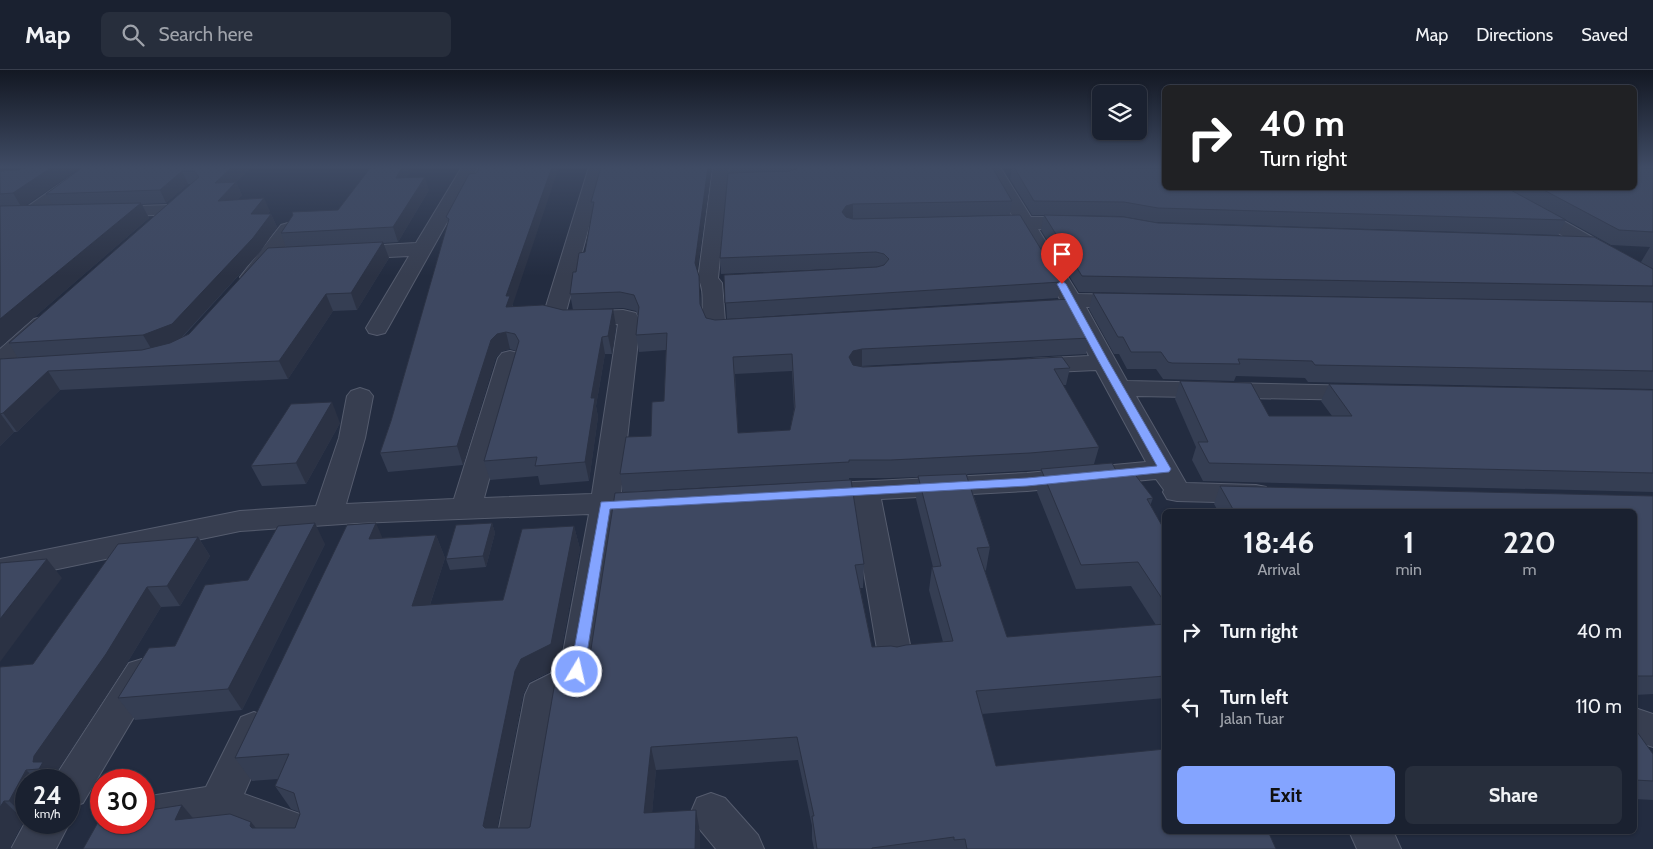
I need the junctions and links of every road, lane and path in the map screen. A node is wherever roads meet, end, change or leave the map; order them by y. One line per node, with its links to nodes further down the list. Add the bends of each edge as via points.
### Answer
1 (37, 203): 8 (street, via 18,215)
2 (448, 203): 16 (street)
3 (586, 203): 42 (street, via 554,316 561,319 623,317 630,323)
4 (717, 203): 25 (street, via 708,279 722,283 714,324 716,328)
5 (1017, 203): 9 (street)
6 (1514, 203): 15 (street)
7 (94, 213): 13 (street, via 176,205)
8 (56, 214)
9 (1026, 222): 10 (street); 11 (street); 23 (street)
10 (968, 223)
11 (1102, 224)
12 (288, 229): 21 (street, via 277,257)
13 (149, 230)
14 (1551, 242): 15 (street)
15 (1591, 244): 17 (street)
16 (421, 248): 18 (street); 26 (street)
17 (1608, 253): 19 (street); 20 (street)
18 (325, 254)
19 (1644, 254)
20 (1653, 280)
21 (235, 294)
22 (1150, 301): 23 (street)
23 (1067, 305): 30 (street)
24 (54, 312): 27 (street)
25 (767, 325)
26 (377, 328)
27 (9, 345): 29 (street)
28 (510, 358): 43 (street)
29 (0, 361)
30 (1104, 362): 32 (street); 34 (street)
31 (28, 367): 33 (street)
32 (1007, 368)
33 (0, 369)
34 (1118, 388): 35 (street); 38 (street)
35 (1386, 393)
36 (360, 396): 44 (street)
37 (865, 491): 38 (street, via 1027,482); 39 (street); 47 (street)
38 (1177, 491): 40 (street)
39 (788, 495)
40 (1286, 495)
41 (682, 501): 42 (street)
42 (605, 505): 43 (street); 60 (street, via 577,672 573,679 544,695)
43 (466, 509): 44 (street)
44 (343, 513): 45 (street); 46 (street, via 240,522)
45 (340, 548)
46 (0, 570)
47 (894, 656)
48 (149, 662): 52 (street)
49 (270, 696): 53 (street)
50 (1637, 725): 51 (street)
51 (1653, 731)
52 (80, 772)
53 (219, 804): 55 (street); 59 (street, via 293,831)
54 (711, 812): 61 (street)
55 (155, 814)
56 (41, 834): 58 (street)
57 (1372, 834): 62 (street)
58 (32, 849)
59 (290, 849)
60 (516, 849)
61 (743, 849)
62 (1380, 849)

